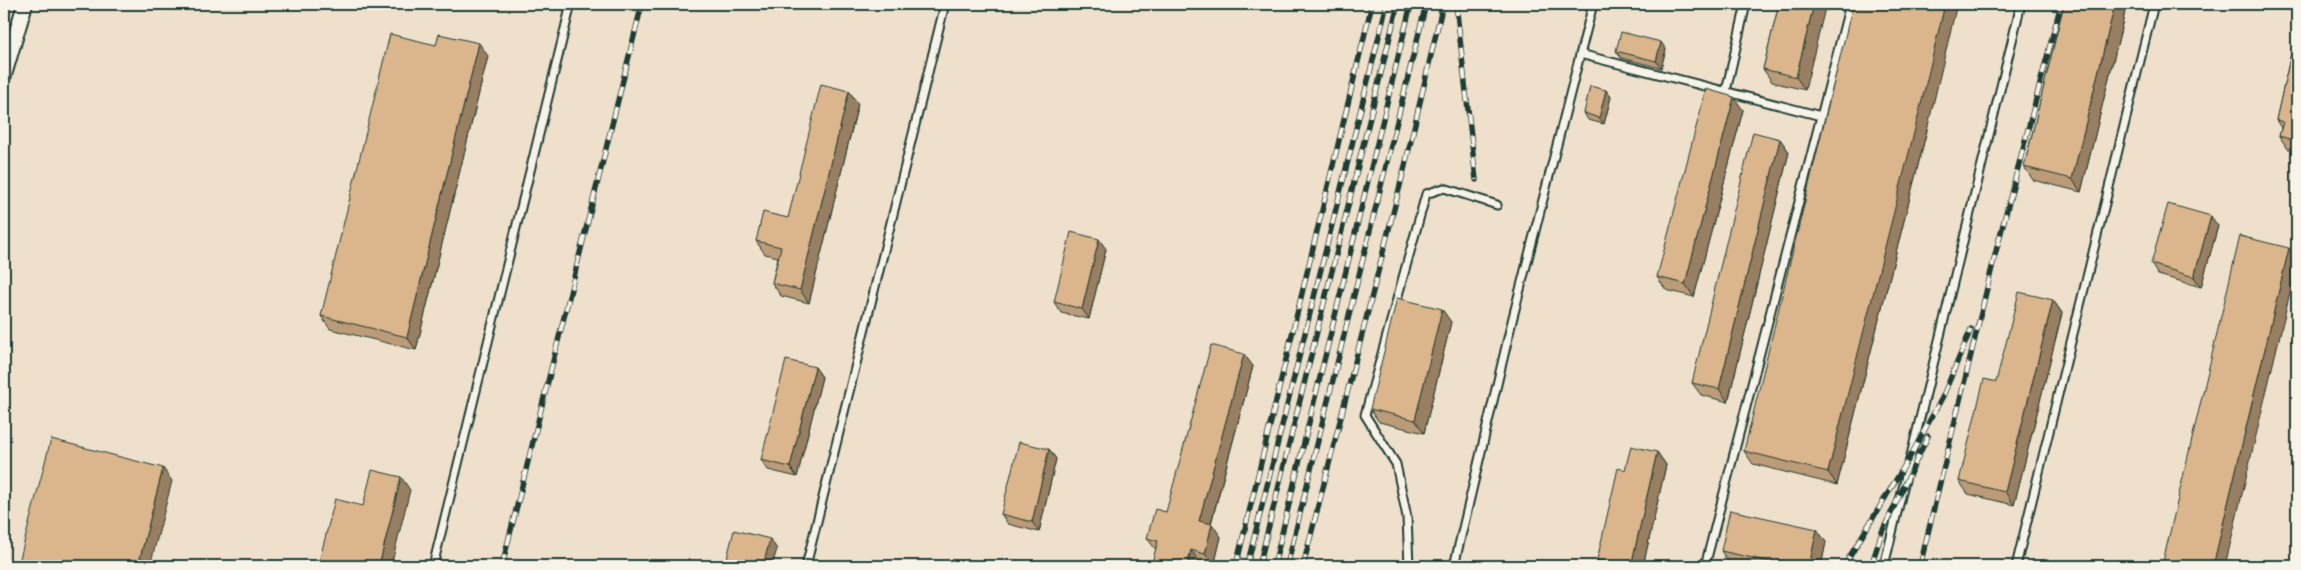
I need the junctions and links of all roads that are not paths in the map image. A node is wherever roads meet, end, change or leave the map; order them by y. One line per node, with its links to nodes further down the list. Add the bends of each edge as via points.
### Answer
1 (25, 4): 10 (street)
2 (571, 4): 14 (lane)
3 (945, 4): 15 (lane)
4 (1593, 4): 9 (lane)
5 (1746, 4): 11 (lane)
6 (1850, 4): 12 (lane)
7 (2021, 4): 19 (lane)
8 (2154, 4): 20 (lane)
9 (1580, 54): 11 (lane); 17 (lane)
10 (4, 75)
11 (1726, 92): 12 (lane)
12 (1821, 116): 18 (lane)
13 (1497, 205): 16 (lane, via 1444,188 1426,194 1365,415 1396,464 1406,517)
14 (433, 566)
15 (806, 566)
16 (1409, 566)
17 (1454, 566)
18 (1705, 566)
19 (1884, 566)
20 (2016, 566)

